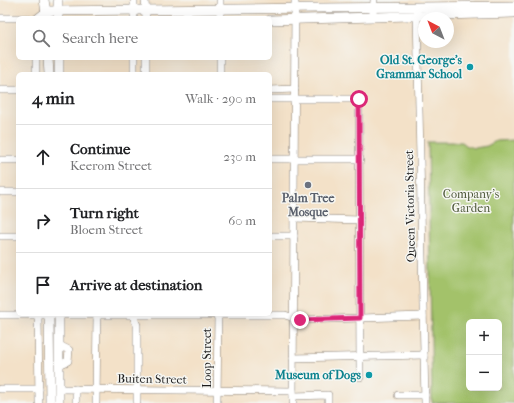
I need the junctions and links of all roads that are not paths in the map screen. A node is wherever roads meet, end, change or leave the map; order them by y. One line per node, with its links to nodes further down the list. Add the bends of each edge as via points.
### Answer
1 (44, 0): 11 (main road)
2 (58, 0): 12 (main road)
3 (134, 0): 13 (street)
4 (145, 0): 14 (street)
5 (295, 4): 7 (main road); 8 (main road); 18 (street)
6 (514, 6): 9 (main road)
7 (373, 8): 9 (main road); 18 (main road)
8 (220, 9): 14 (main road)
9 (417, 12): 10 (main road); 61 (street, Queen Victoria Street)
10 (514, 13)
11 (46, 14): 12 (main road)
12 (58, 14): 13 (main road)
13 (134, 14): 14 (main road)
14 (146, 14)
15 (0, 18): 16 (street)
16 (16, 18)
17 (272, 20): 18 (main road)
18 (295, 20): 34 (street)
19 (36, 60): 25 (street)
20 (48, 60): 26 (main road)
21 (58, 60): 27 (main road)
22 (134, 60): 28 (street)
23 (146, 60): 29 (street)
24 (220, 60): 30 (street)
25 (36, 72)
26 (49, 72)
27 (59, 72)
28 (134, 72)
29 (146, 72)
30 (220, 72)
31 (0, 90): 32 (street)
32 (16, 90)
33 (272, 90): 34 (street)
34 (295, 90): 36 (street)
35 (272, 98): 36 (street)
36 (295, 98): 38 (street); 39 (street, via 359,99)
37 (272, 159): 38 (street)
38 (294, 159): 39 (street); 44 (street)
39 (360, 159): 45 (street)
40 (0, 160): 41 (street)
41 (16, 160)
42 (0, 192): 43 (street)
43 (16, 192)
44 (294, 218): 45 (street); 49 (street)
45 (360, 220): 63 (street)
46 (0, 236): 47 (street)
47 (16, 236)
48 (272, 236): 49 (street)
49 (294, 238): 50 (street); 62 (street)
50 (272, 240)
51 (0, 315): 52 (street)
52 (16, 315)
53 (38, 316): 69 (street)
54 (49, 316): 80 (main road)
55 (59, 316): 70 (main road)
56 (97, 316): 72 (street)
57 (133, 316): 64 (street)
58 (141, 316): 64 (street)
59 (218, 316): 75 (street, Loop Street)
60 (272, 316): 62 (street)
61 (423, 316): 63 (street); 66 (street, Queen Victoria Street)
62 (293, 318): 63 (street); 67 (street)
63 (360, 318): 65 (street)
64 (137, 325): 73 (street)
65 (360, 356): 66 (street); 67 (street); 68 (street)
66 (424, 356): 77 (street, Queen Victoria Street)
67 (293, 358): 78 (street)
68 (360, 377)
69 (38, 389): 74 (street); 79 (street)
70 (59, 389): 71 (street, Buiten Street); 81 (main road)
71 (76, 389): 72 (street, Buiten Street); 82 (street)
72 (96, 389): 73 (street, Buiten Street); 83 (street)
73 (137, 389): 75 (street, Buiten Street); 84 (street)
74 (0, 390)
75 (218, 392): 78 (street, Buiten Street); 85 (street, Loop Street)
76 (398, 394): 77 (street)
77 (425, 395): 87 (street, Queen Victoria Street)
78 (293, 397): 86 (street, Buiten Street, via 328,396)
79 (39, 403)
80 (50, 403)
81 (59, 403)
82 (76, 403)
83 (96, 403)
84 (137, 403)
85 (217, 403)
86 (328, 403)
87 (425, 403)

